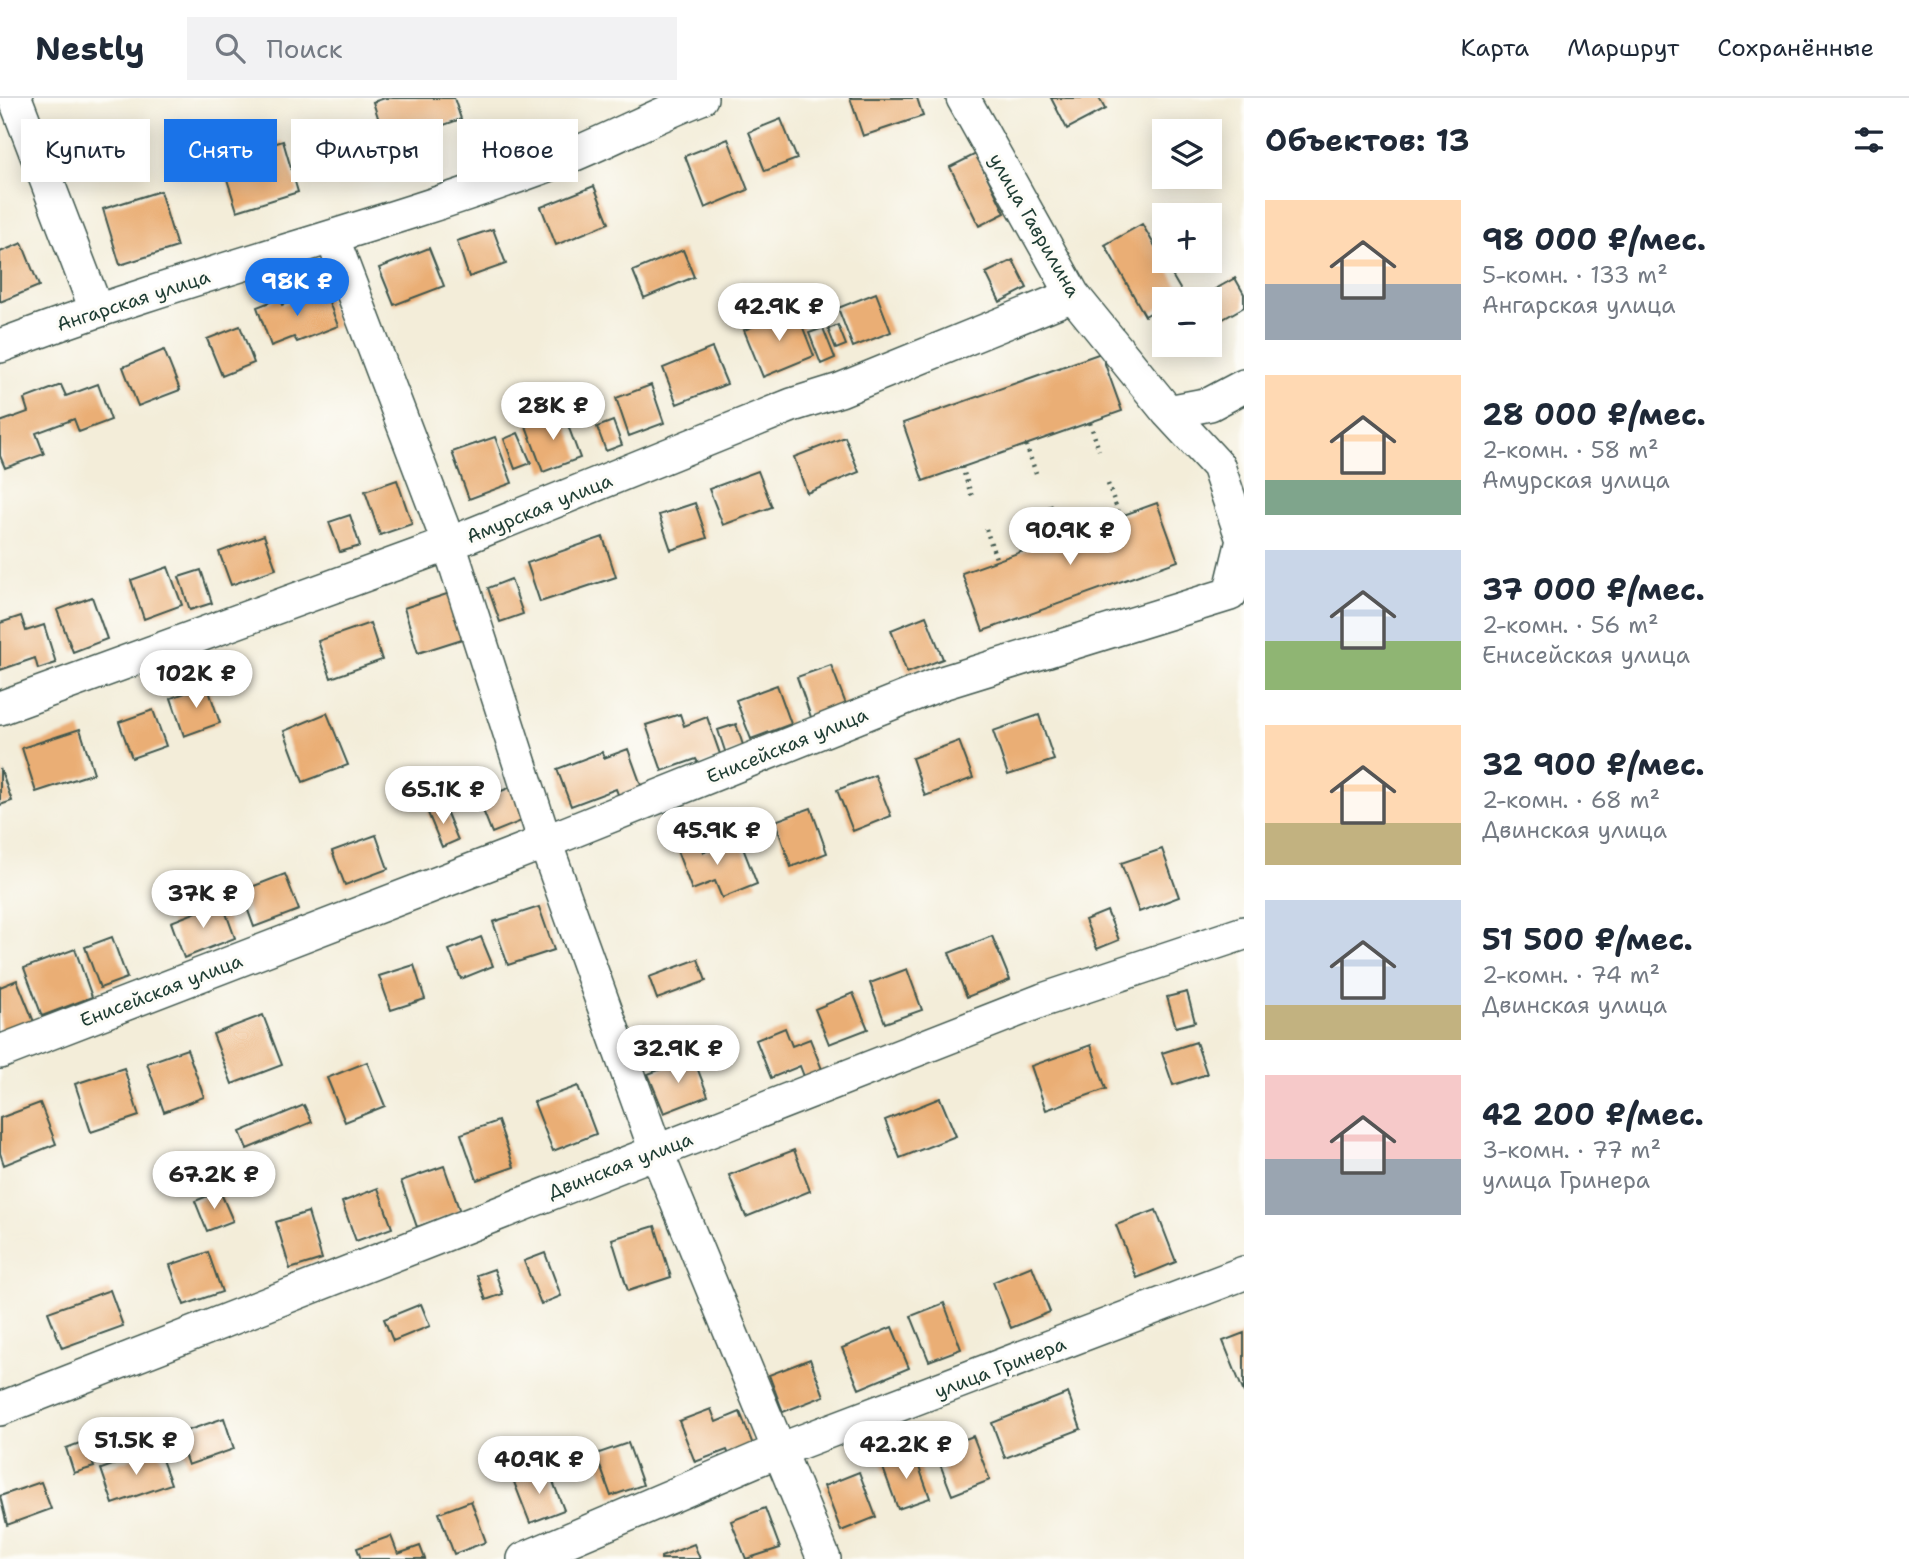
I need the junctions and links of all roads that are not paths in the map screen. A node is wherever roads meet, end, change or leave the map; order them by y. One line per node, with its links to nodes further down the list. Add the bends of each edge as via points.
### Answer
1 (15, 98): 6 (street)
2 (701, 98): 4 (street, Ангарская улица, via 543,167)
3 (963, 98): 5 (street, улица Гаврилина)
4 (332, 237): 6 (street, Ангарская улица); 11 (street)
5 (1073, 295): 9 (street, улица Гаврилина); 11 (street, Амурская улица)
6 (96, 309): 7 (street, Ангарская улица)
7 (0, 346)
8 (1244, 386): 9 (street, via 1210,404)
9 (1168, 412): 10 (street, Енисейская улица, via 1218,466)
10 (1244, 542): 13 (street, Енисейская улица, via 1230,594 942,684)
11 (449, 544): 12 (street, Амурская улица); 13 (street)
12 (0, 708)
13 (545, 842): 15 (street, Енисейская улица); 16 (street)
14 (1244, 933): 16 (street, Двинская улица, via 1043,1000)
15 (0, 1052)
16 (656, 1151): 18 (street, Двинская улица); 19 (street)
17 (1244, 1273): 19 (street, улица Гринера)
18 (0, 1409)
19 (777, 1451): 20 (street, улица Гринера); 21 (street)
20 (524, 1559)
21 (824, 1559)

